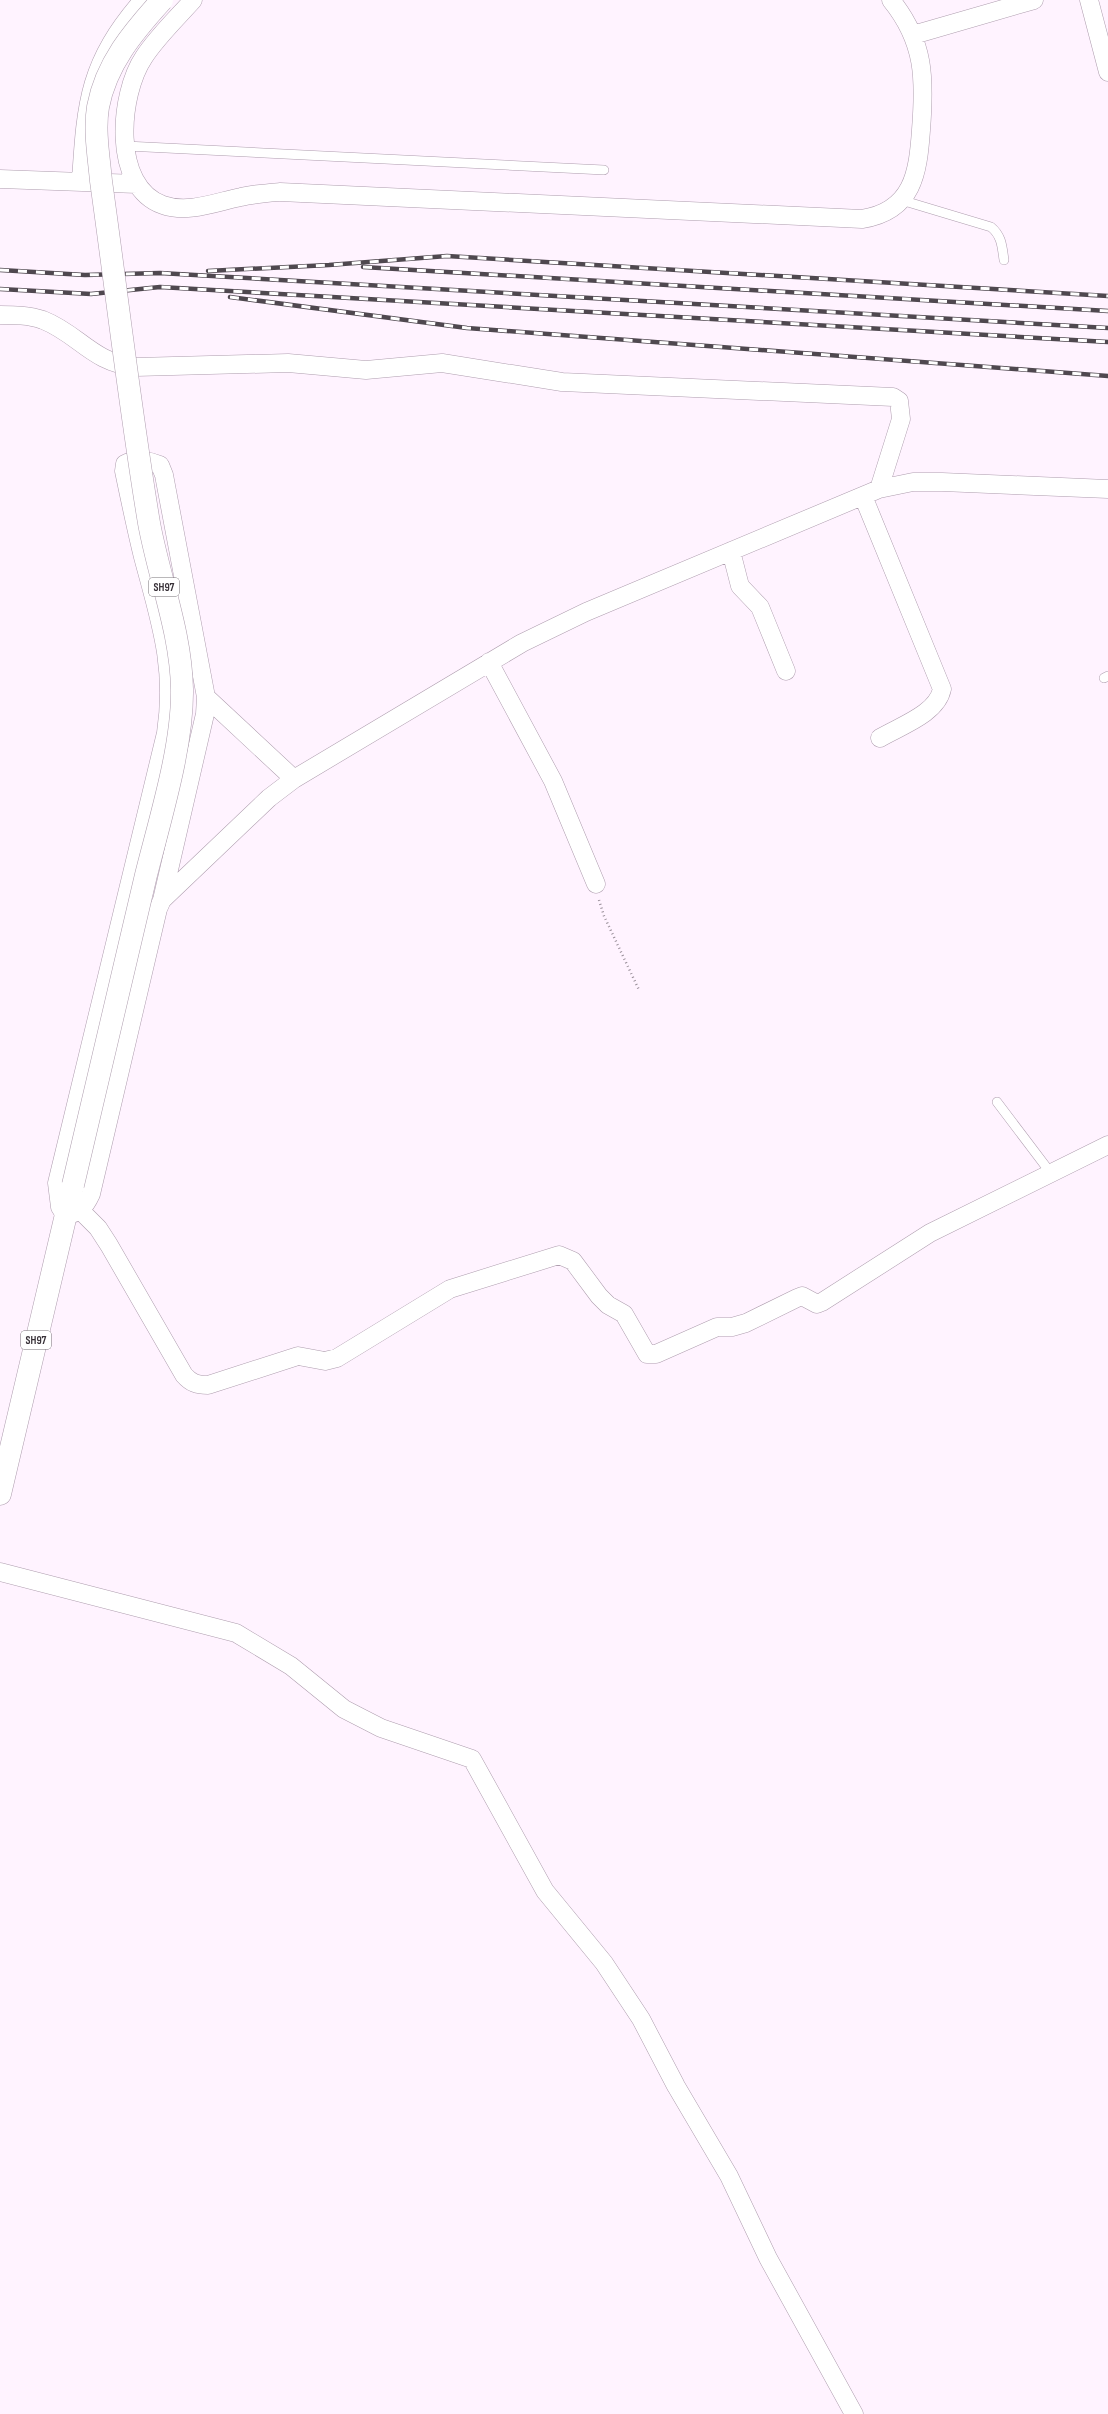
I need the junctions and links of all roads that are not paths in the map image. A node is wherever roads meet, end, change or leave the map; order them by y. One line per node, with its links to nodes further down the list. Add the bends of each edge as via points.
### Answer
1 (143, 0): 12 (street, via 118,29 95,78 85,121)
2 (162, 0): 30 (main road, SH97, bridge, via 134,31 111,66 98,108 98,136 141,473 155,556 168,601 180,659 180,722 166,794 73,1185)
3 (193, 0): 9 (street, via 144,57 132,80 125,116)
4 (891, 0): 7 (street)
5 (1034, 0): 7 (street)
6 (1089, 0): 8 (street)
7 (913, 35): 14 (street, via 924,88 919,156 914,182)
8 (1108, 72)
9 (126, 146): 10 (lane); 13 (street, via 130,169)
10 (604, 170)
11 (0, 178): 12 (street)
12 (81, 181): 13 (street)
13 (137, 184): 14 (street, via 164,205 191,208 280,192 862,219 887,212)
14 (901, 200): 15 (lane, via 991,227 1001,239)
15 (1004, 260)
16 (0, 315): 18 (street, via 27,316 42,320 108,361 130,366 288,363 366,370 442,363 550,381 893,397 899,401 901,419)
17 (1108, 489): 18 (street, via 913,482)
18 (871, 493): 19 (street); 23 (street, via 942,689 937,703 929,710)
19 (731, 552): 20 (street, via 567,621); 21 (street, via 740,586 760,607)
20 (489, 662): 24 (street); 25 (street, via 553,781)
21 (786, 671)
22 (206, 697): 24 (street); 26 (street, via 205,714); 30 (street, via 164,475 160,465 131,460 125,464 124,471 166,645 170,689 169,712 122,919 57,1183 60,1207)
23 (880, 738)
24 (294, 779): 26 (street, via 269,798)
25 (596, 884)
26 (162, 900): 30 (street, via 91,1194 87,1204)
27 (997, 1102): 29 (lane)
28 (1108, 1145): 29 (street)
29 (1050, 1172): 30 (street, via 930,1232 822,1302 817,1304 802,1296 746,1323 732,1327 717,1327 656,1354 647,1354 624,1314 608,1305 599,1296 573,1261 559,1255 450,1290 337,1358 325,1361 298,1356 208,1385 197,1385 184,1375 98,1228)
30 (72, 1213): 31 (main road, SH97)
31 (3, 1469): 32 (main road, SH97)
32 (0, 1494)
33 (0, 1572): 34 (street, via 236,1633 291,1666 344,1709 381,1728 472,1759 545,1891 604,1963 641,2019 676,2086 725,2169 771,2265)
34 (854, 2414)

